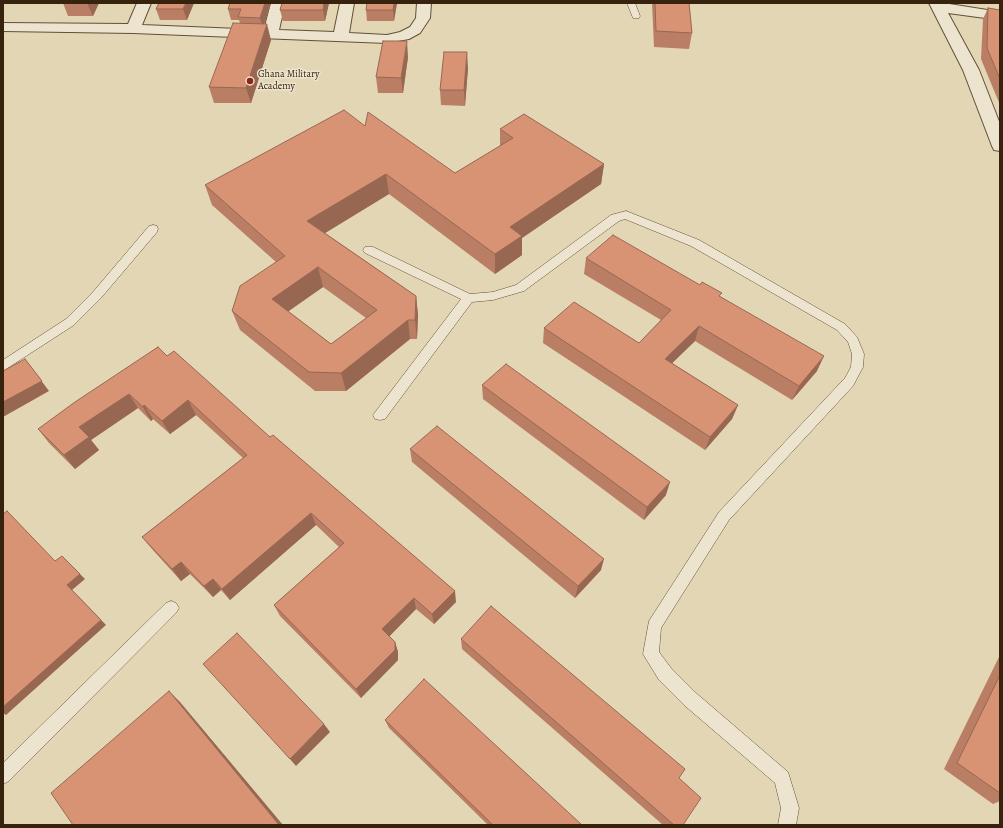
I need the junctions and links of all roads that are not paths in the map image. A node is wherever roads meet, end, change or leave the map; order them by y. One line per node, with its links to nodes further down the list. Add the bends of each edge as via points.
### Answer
1 (144, 3): 10 (street)
2 (278, 3): 11 (street)
3 (347, 3): 12 (street)
4 (424, 3): 12 (street, via 423,18 415,30 404,36 387,39)
5 (631, 3): 7 (lane)
6 (937, 5): 8 (street); 13 (street, via 971,70)
7 (636, 16)
8 (1000, 16)
9 (3, 27): 10 (street)
10 (133, 30): 11 (street)
11 (270, 35): 12 (street)
12 (341, 37)
13 (1000, 146)
14 (152, 229): 17 (lane, via 98,295 70,322)
15 (369, 250): 16 (lane)
16 (469, 298): 18 (lane); 21 (lane, via 493,296 520,288 615,218 626,215 695,243 841,327 853,340 858,360 850,382 724,516 654,626 650,654 680,689 782,778 790,808)
17 (3, 366)
18 (380, 415)
19 (171, 608): 20 (lane)
20 (3, 776)
21 (787, 825)

